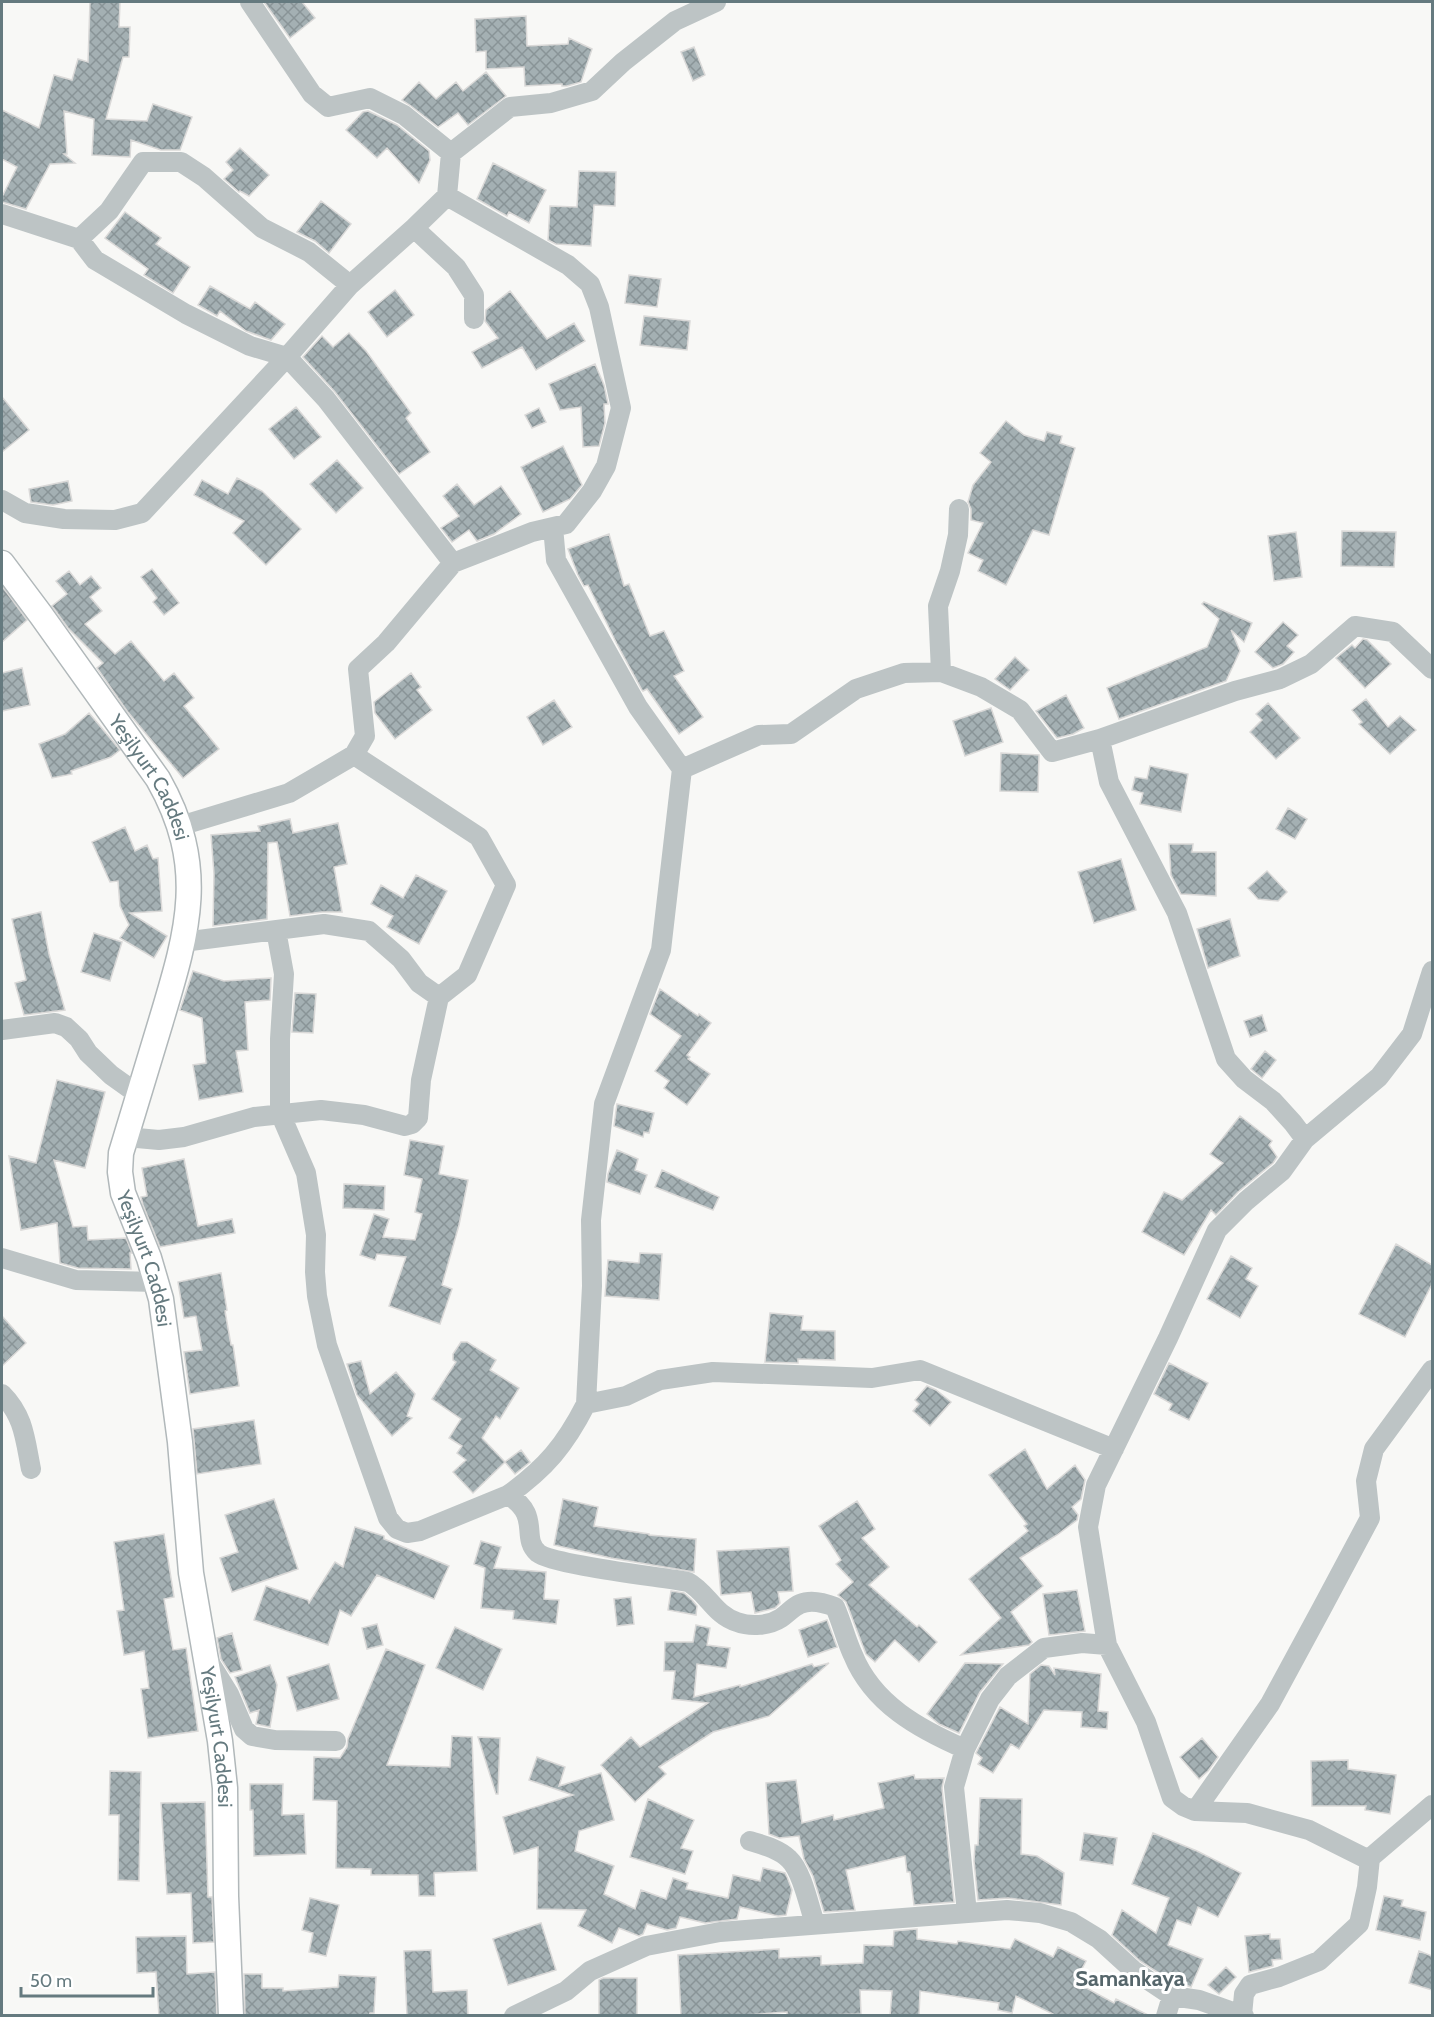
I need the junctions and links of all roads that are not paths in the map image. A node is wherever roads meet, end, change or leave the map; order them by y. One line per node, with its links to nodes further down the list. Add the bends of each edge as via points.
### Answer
1 (250, 2): 3 (street, via 312,94 328,107 370,98 404,115)
2 (716, 2): 3 (street, via 675,21 592,91 551,103 510,108)
3 (451, 153): 4 (street)
4 (447, 196): 6 (street); 13 (street, via 568,265 590,284 599,307 621,408 606,466 592,491 566,524)
5 (2, 214): 7 (street)
6 (414, 228): 8 (street); 9 (street, via 456,267 474,295)
7 (79, 239): 8 (street, via 109,211 143,162 181,162 262,228 309,252); 10 (street, via 95,260 186,314 250,346)
8 (350, 285): 10 (street)
9 (474, 319)
10 (287, 357): 11 (street, via 142,513 115,520 64,519 24,513); 15 (street, via 326,399)
11 (2, 500)
12 (959, 509): 17 (street, via 958,535 938,606)
13 (553, 527): 15 (street); 20 (street, via 556,560 638,707)
14 (2, 563): 21 (main road, Yeşilyurt Caddesi, via 146,762 172,803)
15 (453, 563): 19 (street, via 386,643 358,669 364,736)
16 (1432, 669): 18 (street, via 1393,632 1355,626 1311,664 1280,678)
17 (941, 672): 18 (street, via 981,687 1020,710 1052,752); 20 (street, via 904,673 856,689 791,734 759,735)
18 (1100, 739): 30 (street, via 1109,782 1177,913 1226,1059 1273,1101)
19 (354, 755): 21 (street, via 289,793); 25 (street, via 478,837 506,885 467,975)
20 (682, 769): 35 (street, via 661,950 604,1104 591,1220)
21 (180, 826): 23 (main road, Yeşilyurt Caddesi, via 189,896)
22 (276, 930): 23 (street); 25 (street, via 324,924 369,931 401,959 419,983); 28 (street, via 284,974)
23 (183, 942): 27 (main road, Yeşilyurt Caddesi)
24 (1432, 971): 30 (street, via 1412,1034 1379,1077)
25 (439, 997): 28 (street, via 421,1080 418,1118 412,1124 405,1126 364,1115 321,1110)
26 (2, 1030): 27 (street, via 55,1023 66,1027 111,1075)
27 (139, 1095): 29 (main road, Yeşilyurt Caddesi)
28 (280, 1113): 29 (street, via 184,1137); 38 (street, via 306,1173 316,1234 315,1280 327,1345 388,1518 397,1529 407,1533 420,1531)
29 (126, 1137): 32 (main road, Yeşilyurt Caddesi, via 121,1153 123,1193)
30 (1305, 1139): 36 (street, via 1282,1171 1217,1230)
31 (2, 1258): 32 (street, via 76,1280)
32 (156, 1282): 40 (main road, Yeşilyurt Caddesi, via 180,1442 191,1573)
33 (1432, 1370): 44 (street, via 1374,1449 1366,1481 1370,1518 1322,1608 1270,1704)
34 (2, 1394): 37 (street, via 22,1422)
35 (586, 1404): 36 (street, via 626,1396 660,1380 713,1372 872,1378 920,1370); 38 (street, via 549,1462)
36 (1114, 1449): 39 (street, via 1096,1485 1089,1527)
37 (31, 1469)
38 (508, 1495): 42 (street, via 527,1511 533,1546 550,1559 688,1582 698,1587 719,1612 738,1623 763,1625 778,1620 801,1603 821,1602 835,1607 866,1679 904,1719)
39 (1107, 1646): 42 (street, via 1082,1643 1044,1648 1008,1676 990,1700); 44 (street, via 1146,1722 1172,1798)
40 (206, 1658): 41 (street, via 229,1694 244,1729 252,1736); 51 (main road, Yeşilyurt Caddesi, via 225,1788)
41 (336, 1741)
42 (965, 1749): 47 (street, via 954,1787)
43 (1432, 1805): 46 (street)
44 (1196, 1811): 46 (street, via 1247,1813 1309,1830)
45 (750, 1841): 48 (street, via 789,1859 796,1868)
46 (1370, 1858): 50 (street, via 1359,1924 1319,1961 1250,1985 1244,1994)
47 (967, 1913): 48 (street); 49 (street, via 1007,1910 1040,1913 1071,1922)
48 (815, 1924): 52 (street, via 720,1932 646,1946 590,1971 566,1991)
49 (1172, 1996): 50 (street, via 1199,2000); 53 (street)
50 (1243, 2015)
51 (231, 2016)
52 (514, 2016)
53 (1166, 2016)

